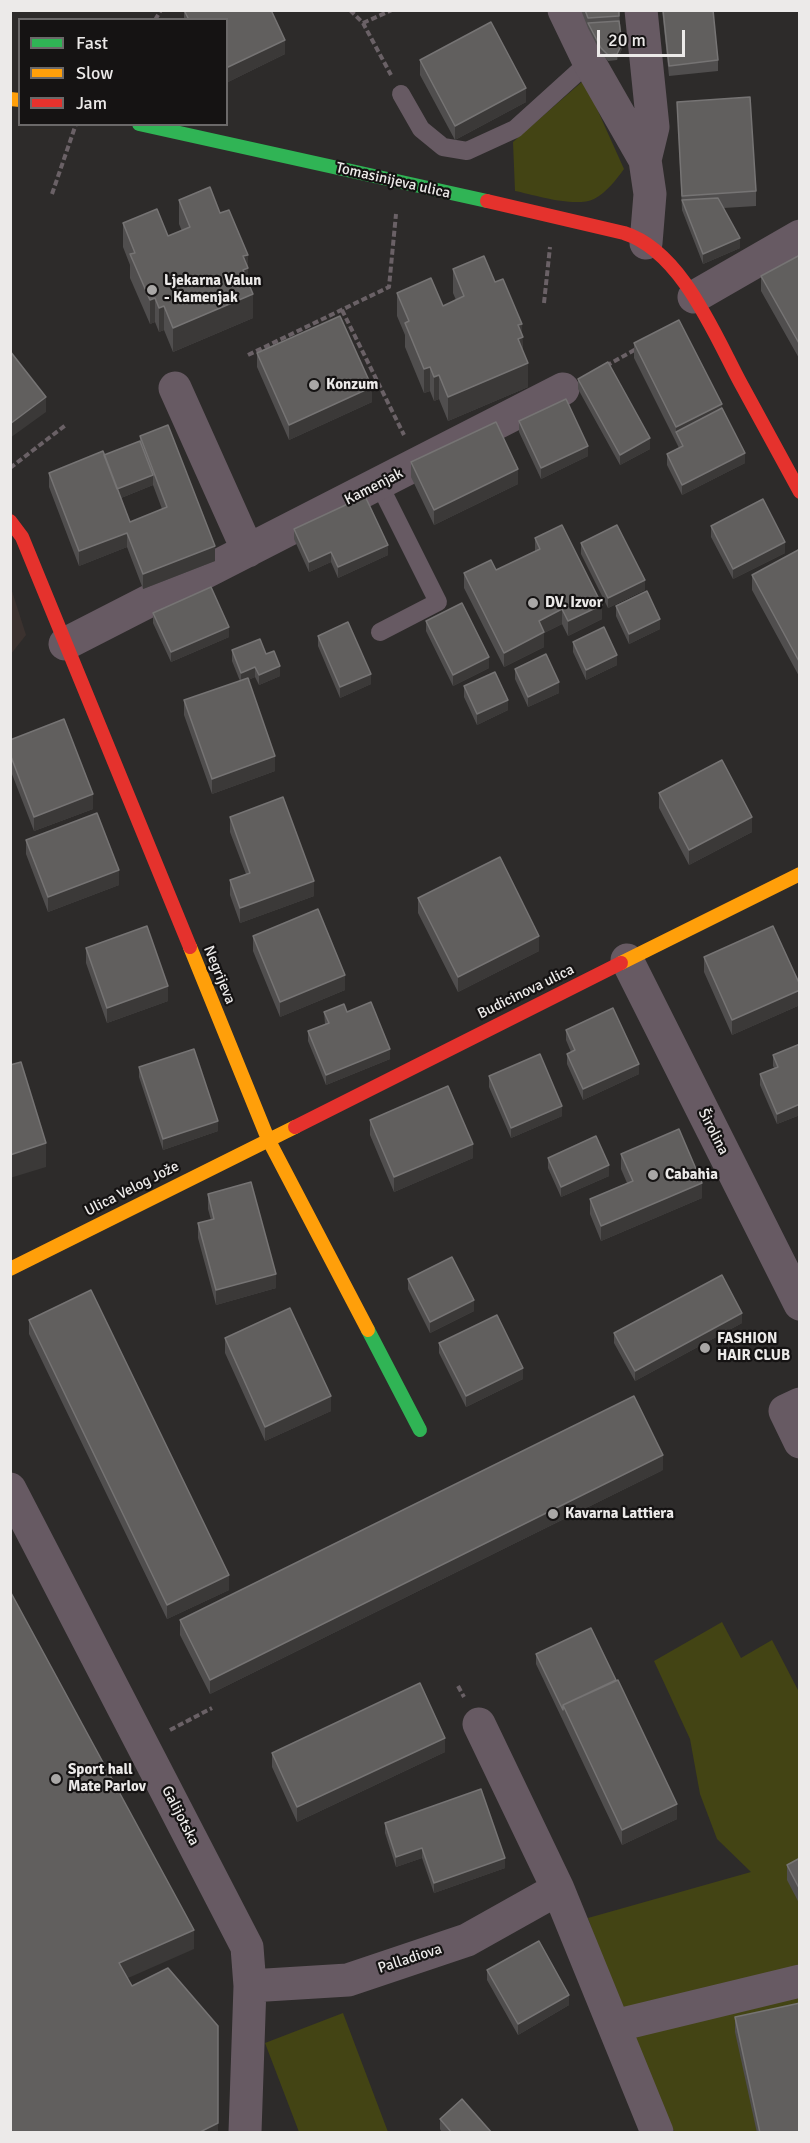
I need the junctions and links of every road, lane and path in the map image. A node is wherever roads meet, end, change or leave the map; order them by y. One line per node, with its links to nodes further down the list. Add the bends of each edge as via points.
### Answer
1 (350, 10): 5 (path)
2 (392, 10): 5 (path)
3 (564, 10): 6 (street)
4 (642, 10): 10 (street, via 653,127)
5 (363, 23): 7 (path)
6 (589, 62): 7 (lane, via 515,129 466,151 443,147 421,129); 10 (street)
7 (401, 94)
8 (75, 126): 12 (path)
9 (148, 126): 11 (street, Tomasinijeva ulica)
10 (645, 160): 15 (street, via 650,194)
11 (399, 182): 13 (street, Tomasinijeva ulica); 18 (path, via 389,287)
12 (52, 194)
13 (553, 218): 15 (street, Tomasinijeva ulica, via 620,232); 17 (path)
14 (800, 236): 16 (street)
15 (646, 243): 16 (street, Tomasinijeva ulica)
16 (694, 297): 27 (street, Tomasinijeva ulica)
17 (544, 303)
18 (342, 309): 20 (path); 24 (path)
19 (643, 345): 22 (path)
20 (248, 355)
21 (175, 388): 29 (street)
22 (563, 389): 24 (street, Kamenjak)
23 (67, 424): 25 (path)
24 (418, 464): 26 (street, Kamenjak)
25 (10, 468)
26 (379, 484): 29 (street, Kamenjak); 30 (lane, via 438,602)
27 (800, 492)
28 (10, 521): 31 (street, Negrijeva, via 22,537)
29 (248, 551): 31 (street, Kamenjak)
30 (380, 632)
31 (65, 644): 34 (street, Negrijeva)
32 (800, 874): 33 (street, Budicinova ulica)
33 (627, 960): 34 (street, Budicinova ulica); 36 (street, Širolina)
34 (268, 1139): 35 (street, Ulica Velog Jože); 38 (street, Negrijeva)
35 (10, 1269)
36 (800, 1304)
37 (800, 1404): 39 (street, via 785,1411)
38 (420, 1430)
39 (800, 1442)
40 (10, 1489): 43 (street, Galijotska)
41 (212, 1708): 43 (path)
42 (479, 1724): 44 (street)
43 (143, 1745): 46 (street, Galijotska, via 247,1947)
44 (558, 1888): 46 (street, Palladiova, via 467,1940 348,1980); 47 (street)
45 (800, 1981): 47 (street)
46 (249, 1986): 48 (street, Galijotska)
47 (614, 2026): 49 (street)
48 (244, 2133)
49 (657, 2133)

